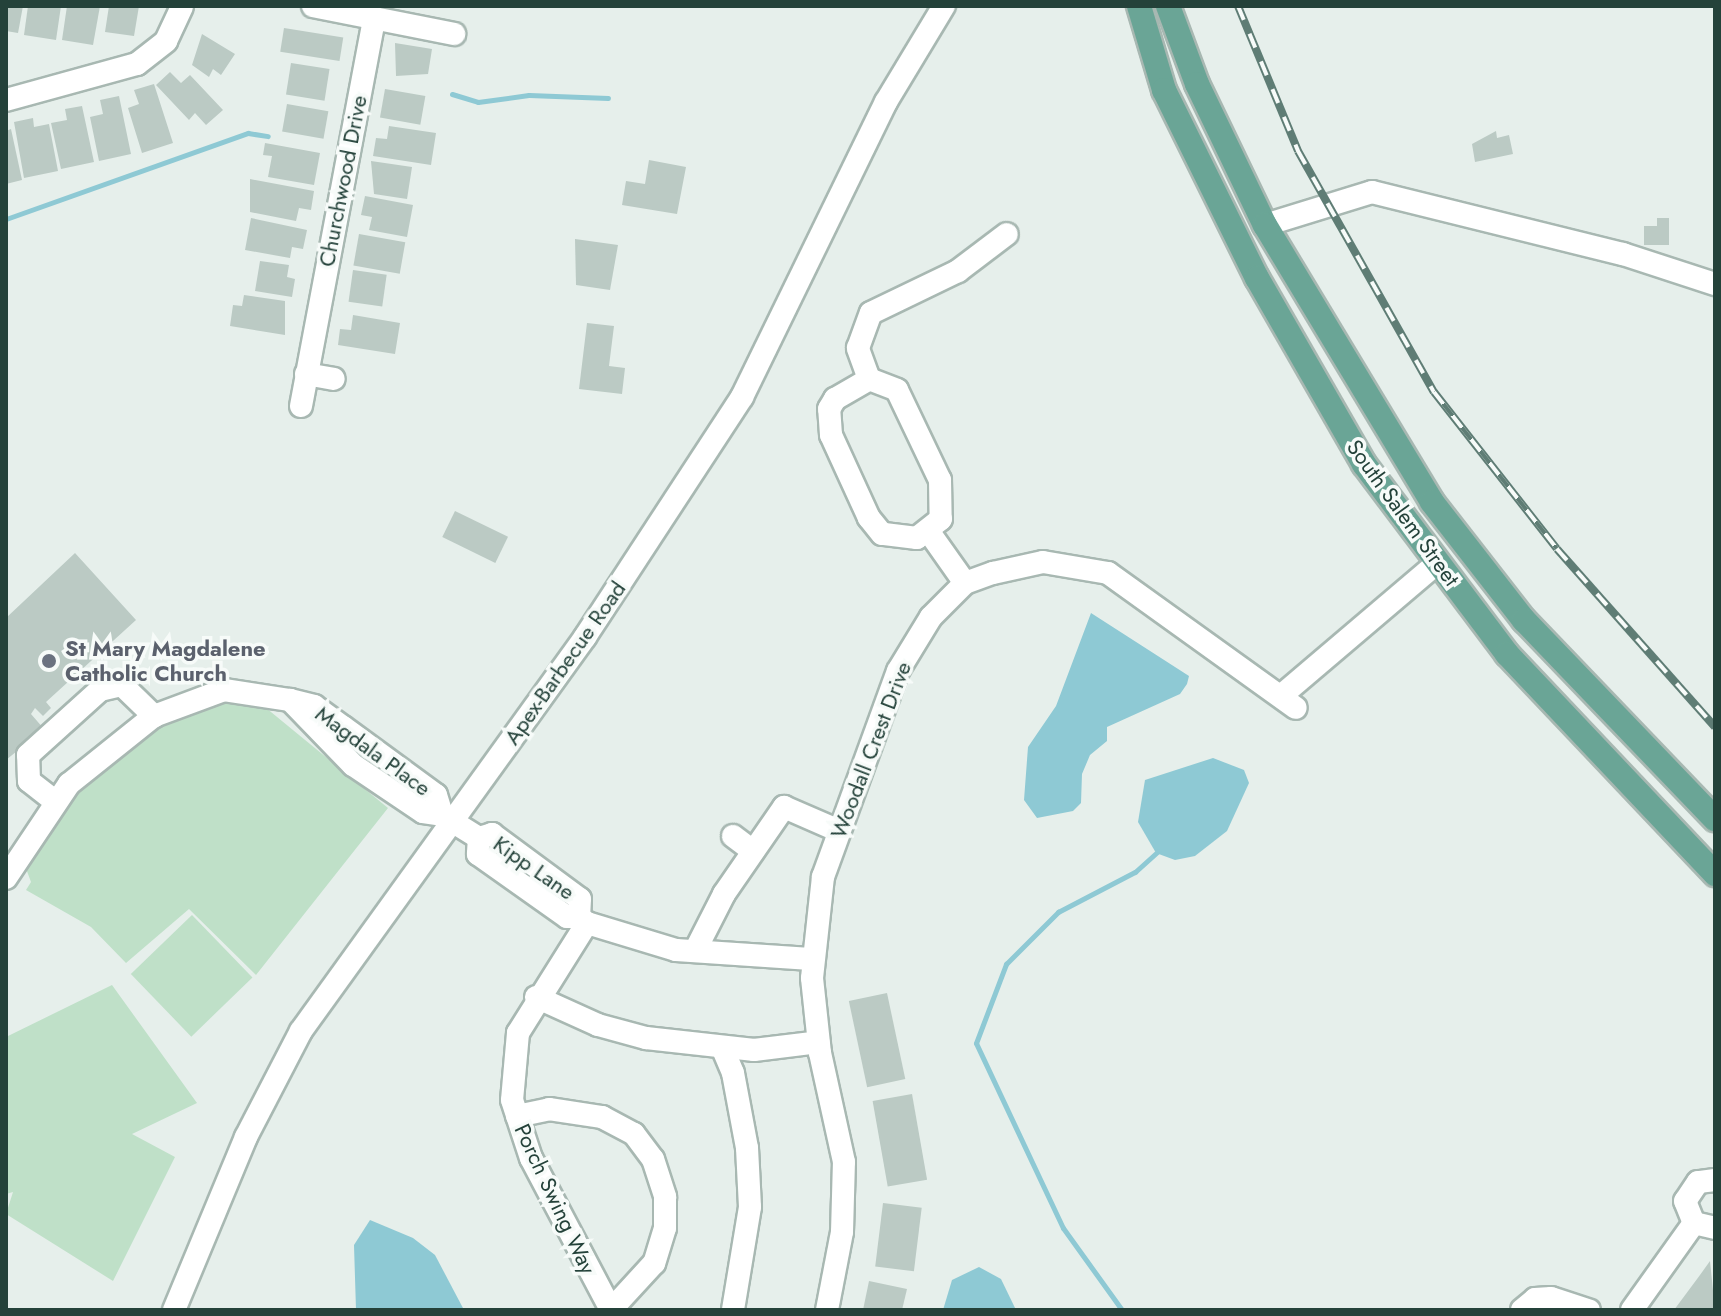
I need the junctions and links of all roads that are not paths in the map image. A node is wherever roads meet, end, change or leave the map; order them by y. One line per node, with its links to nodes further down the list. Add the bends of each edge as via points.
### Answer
1 (182, 6): 8 (street, via 166,41 137,64)
2 (313, 6): 6 (street)
3 (944, 6): 21 (street, Apex-Barbecue Road, via 886,102 742,397 585,637)
4 (1139, 6): 17 (main road, South Salem Street, via 1164,90 1257,278 1364,464)
5 (1168, 6): 9 (main road, South Salem Street, via 1197,84)
6 (374, 18): 7 (street); 12 (street, Churchwood Drive)
7 (454, 34)
8 (6, 100)
9 (1265, 225): 11 (street, via 1325,201 1372,192 1623,254); 22 (main road, South Salem Street, via 1432,502 1524,620)
10 (1007, 234): 14 (street, via 958,271 881,302 871,313 858,348)
11 (1715, 284)
12 (306, 374): 13 (street); 15 (street, Churchwood Drive)
13 (334, 379)
14 (869, 379): 16 (street, via 897,390 931,454 945,501 941,519); 16 (street, via 835,399 829,409 831,435 882,534 898,540)
15 (301, 406)
16 (929, 532): 18 (street)
17 (1438, 562): 18 (street, Woodall Crest Drive, via 1289,702 1108,573 1043,562); 26 (main road, South Salem Street, via 1507,654)
18 (965, 583): 23 (street, Woodall Crest Drive, via 931,617 898,671)
19 (154, 716): 20 (street, Magdala Place, via 103,752); 20 (street, via 122,685 100,690 28,755 29,781); 21 (street, Magdala Place, via 224,690 314,706 436,795)
20 (56, 802): 27 (street, Magdala Place)
21 (446, 818): 28 (street, Kipp Lane, via 479,838 492,834 580,899); 37 (street, Apex-Barbecue Road, via 289,1052)
22 (1715, 819)
23 (837, 830): 25 (street, via 784,807); 30 (street, Woodall Crest Drive)
24 (733, 836): 25 (street)
25 (753, 851): 29 (street)
26 (1715, 874)
27 (6, 878)
28 (583, 920): 29 (street, Kipp Lane, via 629,940); 31 (street, Porch Swing Way)
29 (695, 951): 30 (street, Kipp Lane)
30 (811, 959): 32 (street, Woodall Crest Drive)
31 (536, 997): 33 (street, via 598,1025); 34 (street, Porch Swing Way, via 518,1033 510,1071)
32 (819, 1042): 33 (street); 40 (street, Woodall Crest Drive, via 844,1162 842,1232)
33 (722, 1047): 39 (street, via 744,1133 750,1207)
34 (517, 1116): 38 (street, Porch Swing Way, via 531,1158); 38 (street, via 549,1109 602,1117 634,1134 653,1159 665,1197 665,1228 654,1263)
35 (1715, 1179): 36 (street, via 1698,1182 1687,1193 1686,1210)
36 (1704, 1226): 43 (street)
37 (174, 1310)
38 (611, 1310)
39 (733, 1310)
40 (827, 1310)
41 (1522, 1310): 42 (street, via 1535,1299 1551,1298)
42 (1589, 1310)
43 (1632, 1310)

